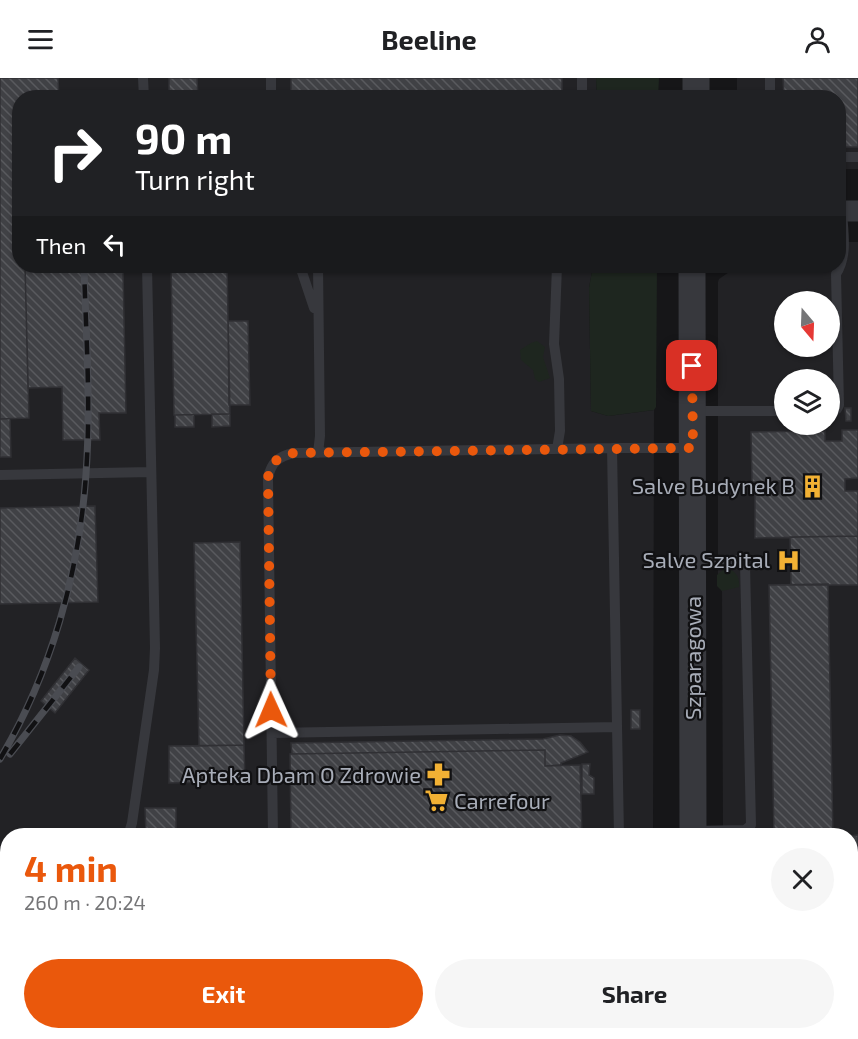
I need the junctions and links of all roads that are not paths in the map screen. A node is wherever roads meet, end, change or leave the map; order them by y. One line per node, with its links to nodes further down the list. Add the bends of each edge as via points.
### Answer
1 (147, 273): 15 (lane)
2 (302, 273): 7 (lane)
3 (318, 273): 7 (lane)
4 (557, 273): 13 (lane, via 554,344 560,431)
5 (692, 273): 9 (street, Szparagowa)
6 (837, 273): 8 (lane)
7 (318, 320): 14 (lane)
8 (838, 369)
9 (692, 411): 10 (lane); 12 (street, Szparagowa)
10 (774, 411)
11 (612, 448): 12 (lane); 13 (lane); 18 (lane)
12 (693, 448): 17 (street, Szparagowa)
13 (557, 449): 14 (lane)
14 (318, 453): 19 (lane, via 278,458 269,470)
15 (151, 472): 16 (lane); 20 (lane, via 154,670)
16 (0, 475)
17 (694, 561): 23 (street, Szparagowa); 24 (lane, via 739,560 745,564 751,825)
18 (617, 727): 19 (lane); 22 (lane)
19 (272, 733): 21 (lane)
20 (130, 828)
21 (273, 828)
22 (619, 828)
23 (693, 828)
24 (747, 828)

